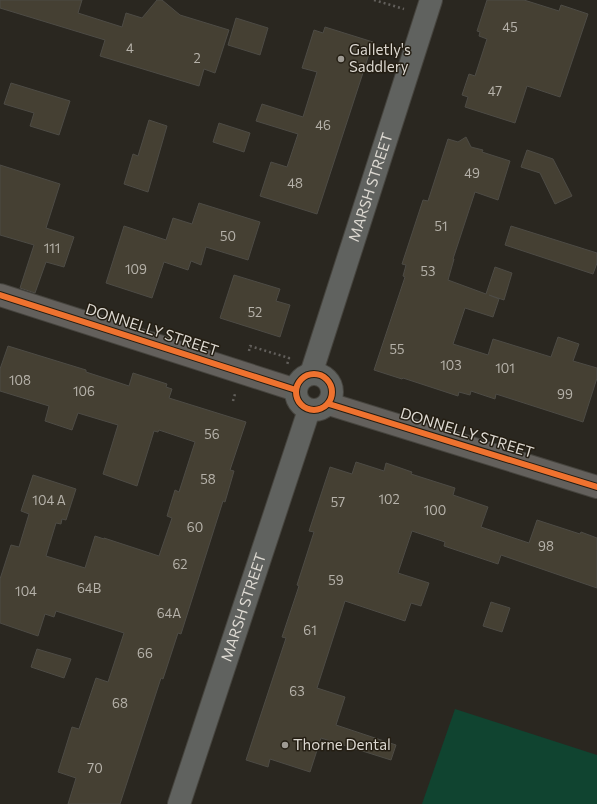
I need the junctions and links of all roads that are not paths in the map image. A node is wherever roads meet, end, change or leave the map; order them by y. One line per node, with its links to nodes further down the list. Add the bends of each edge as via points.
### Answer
1 (431, 0): 3 (main road, MARSH STREET)
2 (0, 295): 4 (street, DONNELLY STREET)
3 (311, 374): 4 (main road, via 301,379); 5 (main road, via 322,375 330,383 333,393)
4 (296, 390): 5 (main road, via 298,402 303,407)
5 (319, 407): 6 (street, DONNELLY STREET); 7 (main road, MARSH STREET)
6 (597, 487)
7 (179, 804)

